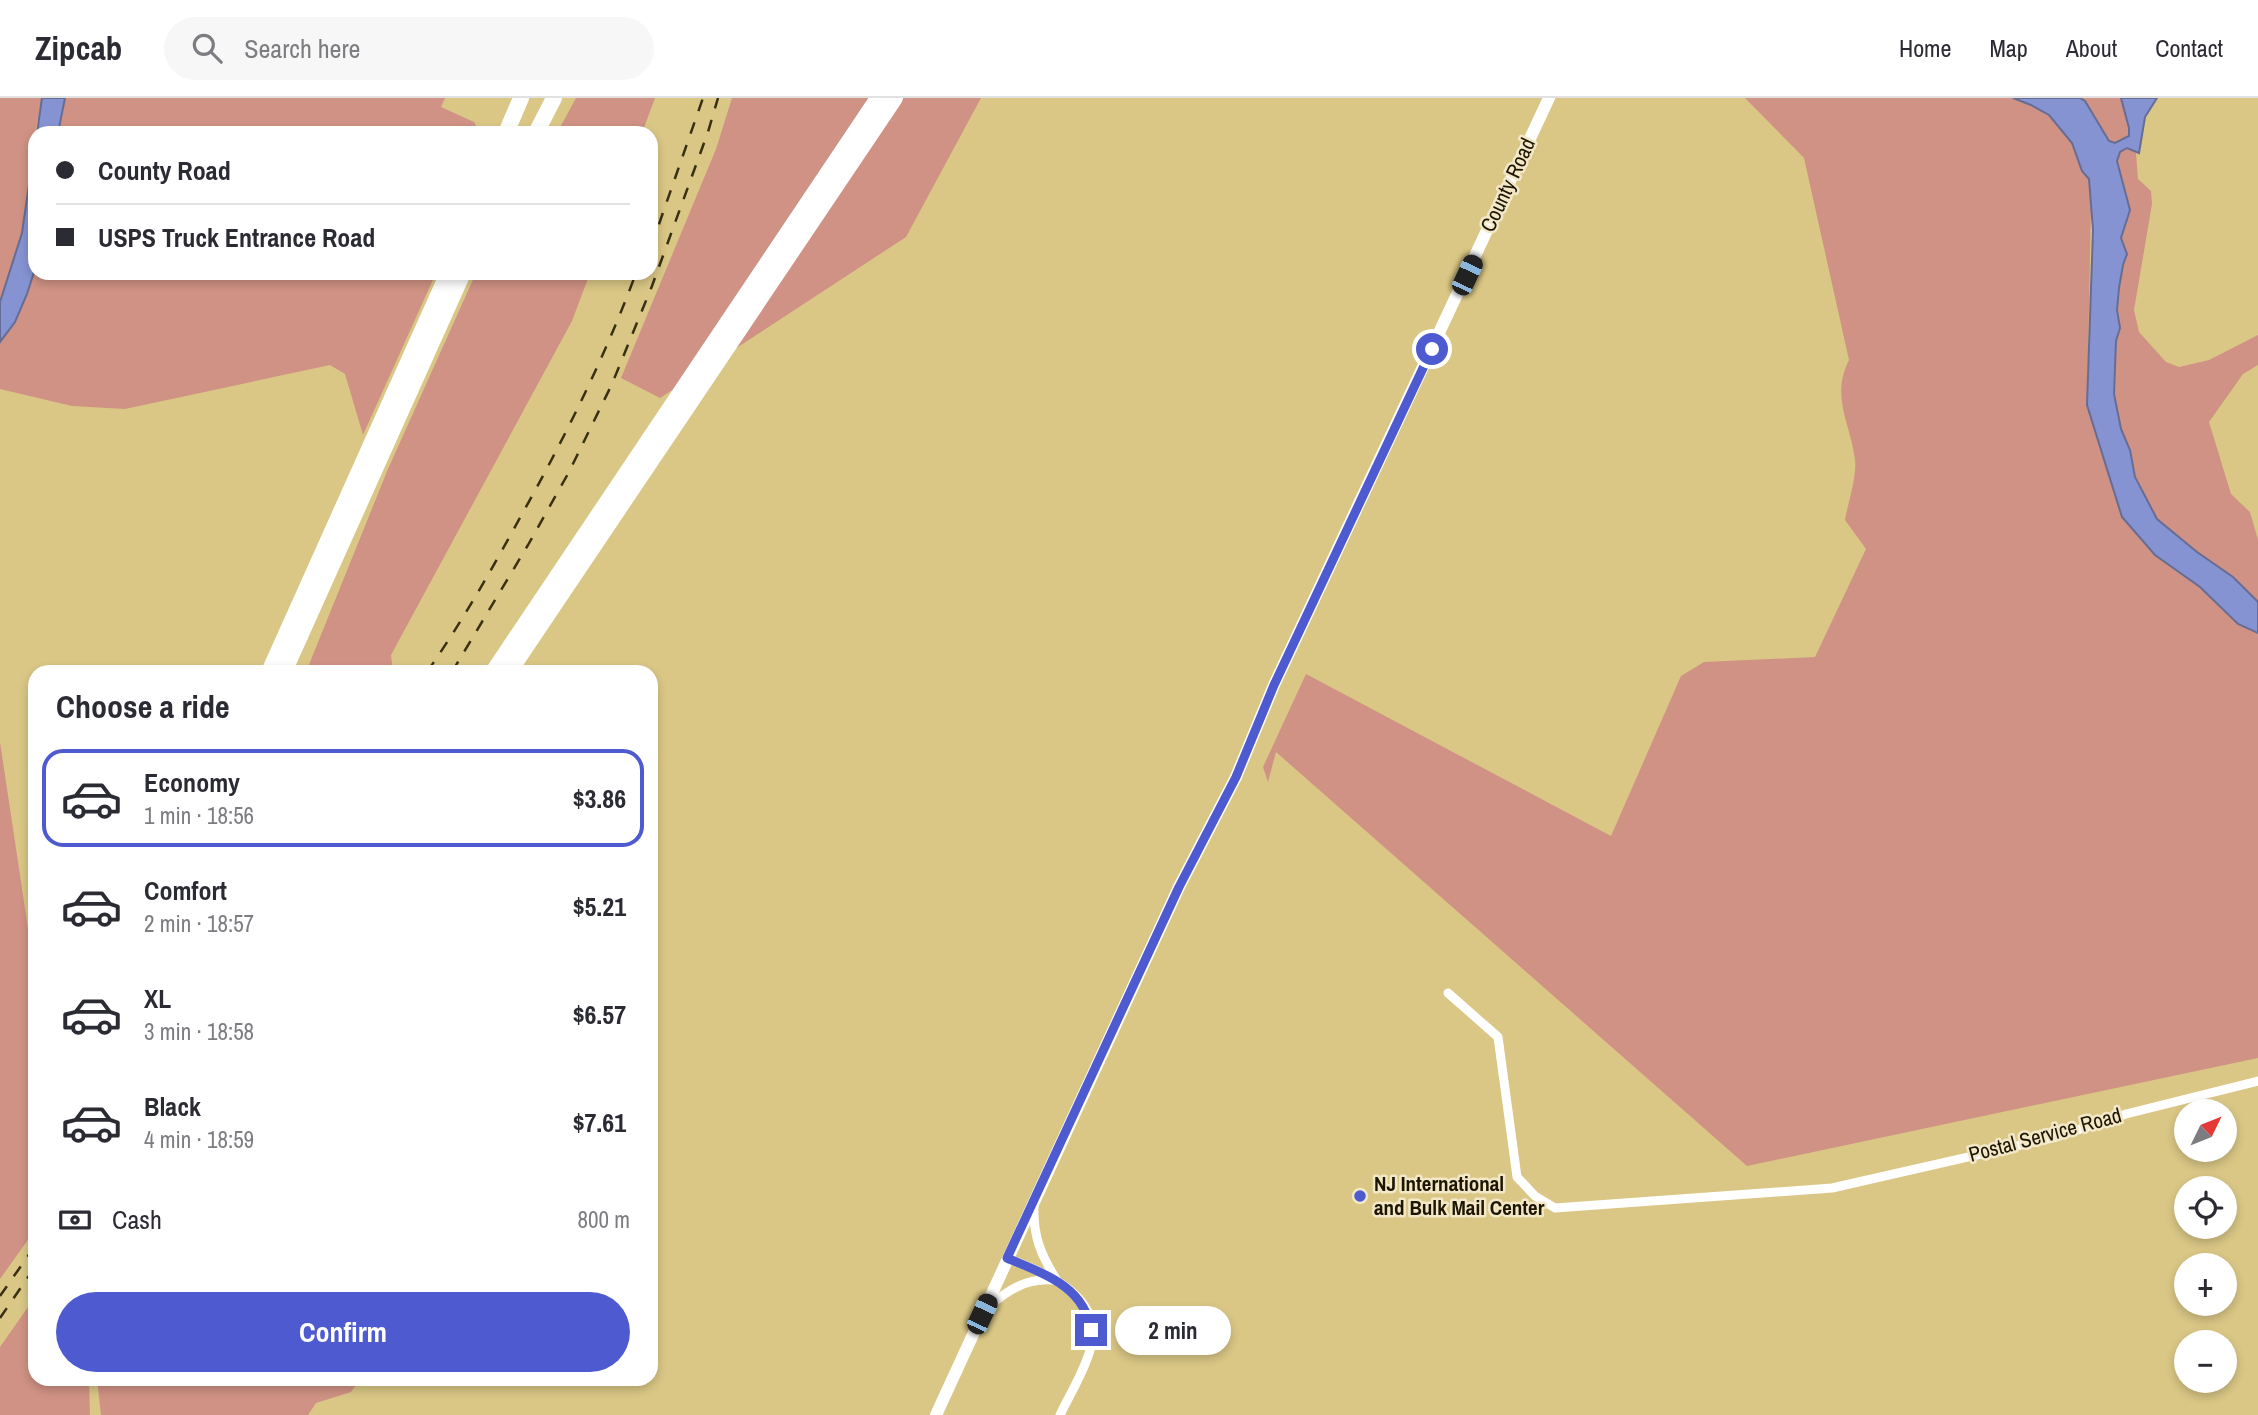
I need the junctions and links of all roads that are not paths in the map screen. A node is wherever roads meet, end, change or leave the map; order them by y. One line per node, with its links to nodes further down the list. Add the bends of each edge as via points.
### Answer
1 (520, 98): 6 (highway)
2 (554, 98): 7 (highway)
3 (878, 98): 13 (highway)
4 (895, 98): 14 (highway)
5 (1549, 98): 17 (main road, County Road, via 1274,685 1236,777 1179,887)
6 (509, 126)
7 (540, 126)
8 (445, 280): 10 (highway)
9 (460, 280): 10 (highway)
10 (378, 447): 11 (highway); 12 (highway)
11 (272, 665)
12 (287, 665)
13 (498, 665)
14 (514, 665)
15 (1448, 993): 16 (street, Postal Service Road, via 1498,1037 1517,1177 1555,1208 1832,1188 2056,1137)
16 (2258, 1081)
17 (1034, 1201): 18 (main road, County Road); 19 (street, via 1036,1240)
18 (1007, 1258): 19 (street); 20 (main road, County Road)
19 (1057, 1280): 20 (street, via 1021,1284); 22 (street, via 1082,1303 1092,1338)
20 (982, 1314): 21 (main road, County Road)
21 (936, 1415)
22 (1060, 1415)

